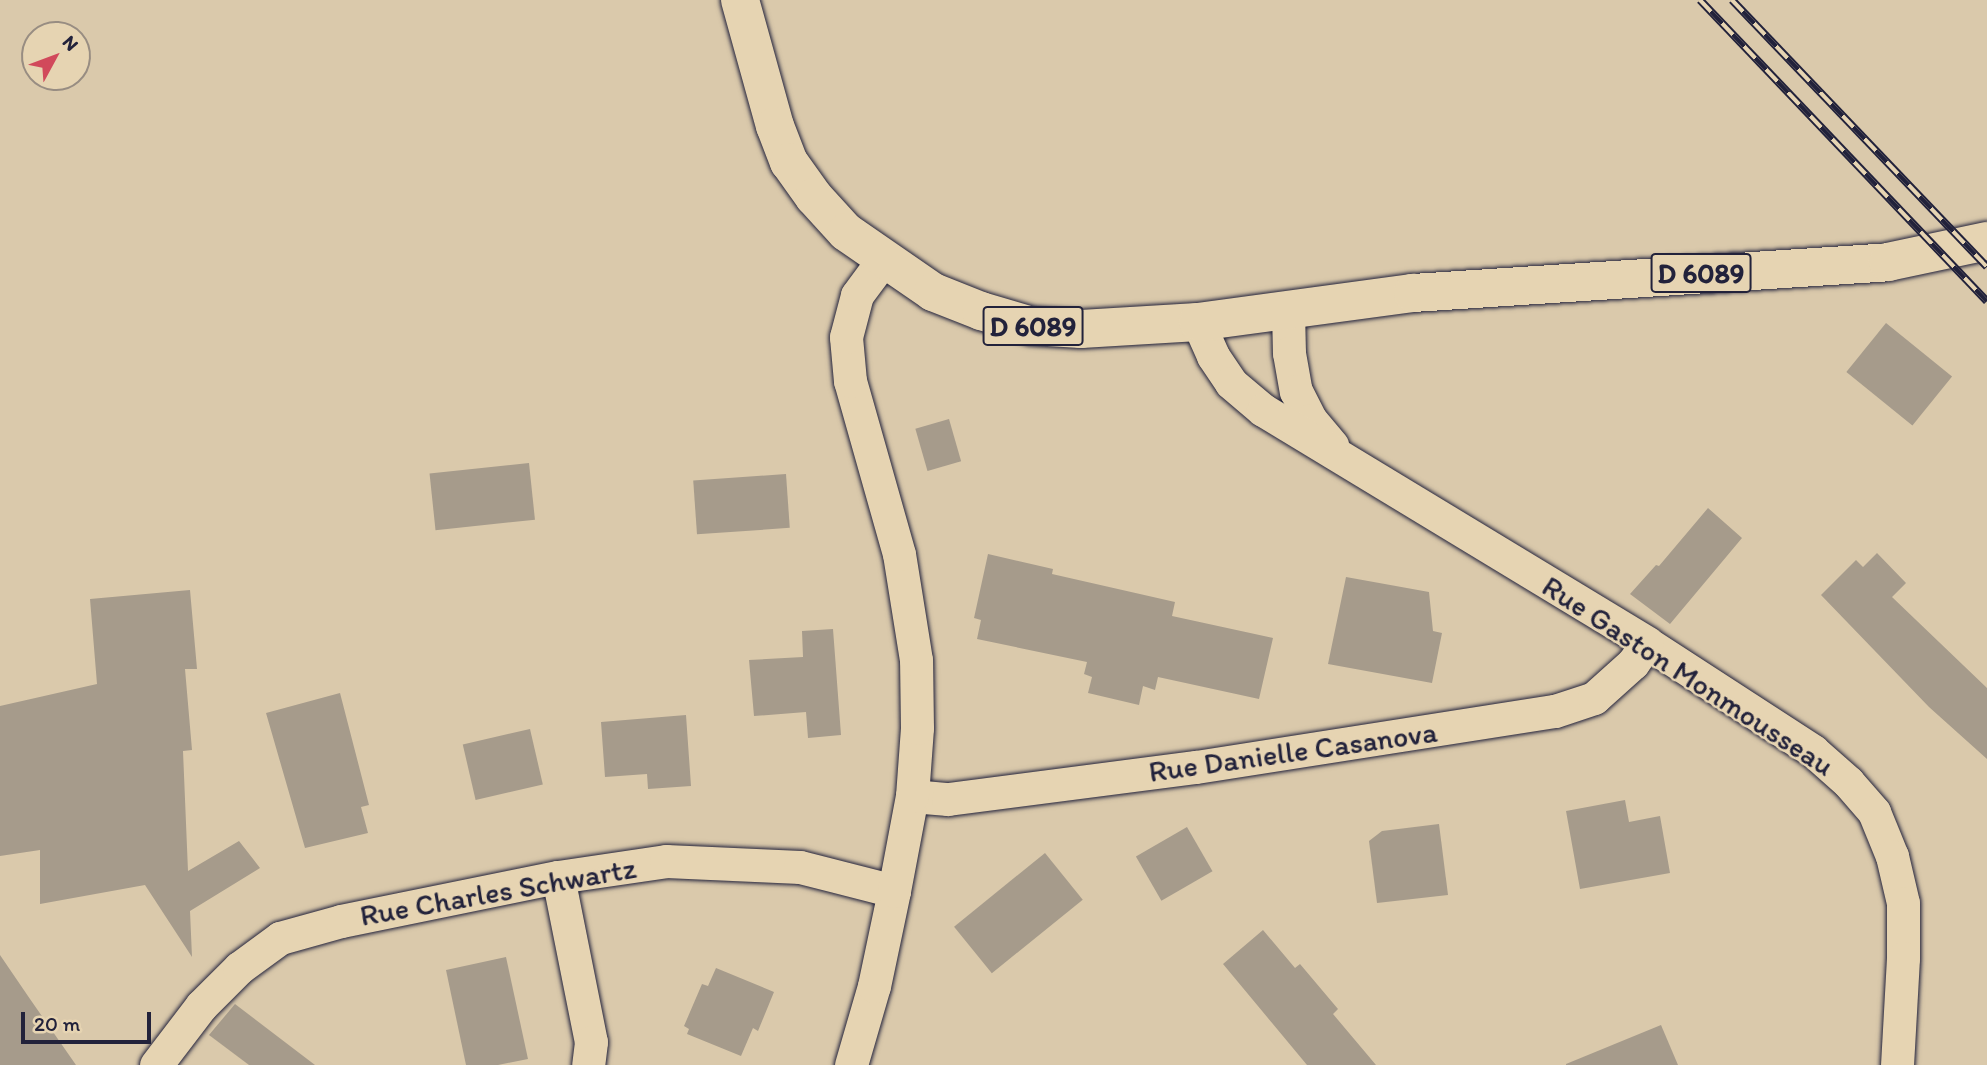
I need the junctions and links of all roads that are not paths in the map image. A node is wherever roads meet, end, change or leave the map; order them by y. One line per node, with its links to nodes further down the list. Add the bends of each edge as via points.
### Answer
1 (740, 0): 3 (main road, D 6089, via 789,162 846,232)
2 (1987, 241): 4 (main road, D 6089, via 1888,261 1413,293)
3 (883, 260): 5 (main road, D 6089, via 933,292 1032,326 1082,329); 8 (street, via 857,295 846,337 850,381 899,554 914,647 917,728)
4 (1288, 310): 5 (main road, D 6089); 6 (street, Rue Gaston Monmousseau, via 1296,391 1311,420)
5 (1198, 322): 6 (street, Rue Gaston Monmousseau, via 1231,383 1273,417)
6 (1346, 460): 7 (street, Rue Gaston Monmousseau)
7 (1647, 643): 8 (street, Rue Danielle Casanova, via 1633,663 1594,698 1555,711 1196,767 948,799); 14 (street, Rue Gaston Monmousseau, via 1813,751 1874,812 1892,856 1903,903)
8 (912, 796): 10 (street)
9 (558, 877): 10 (street, Rue Charles Schwartz, via 666,861 800,867); 11 (street, Rue Charles Schwartz, via 341,921 280,938 239,968 201,1006); 12 (street, via 591,1042)
10 (894, 891): 13 (street)
11 (156, 1065)
12 (588, 1065)
13 (851, 1065)
14 (1896, 1065)

